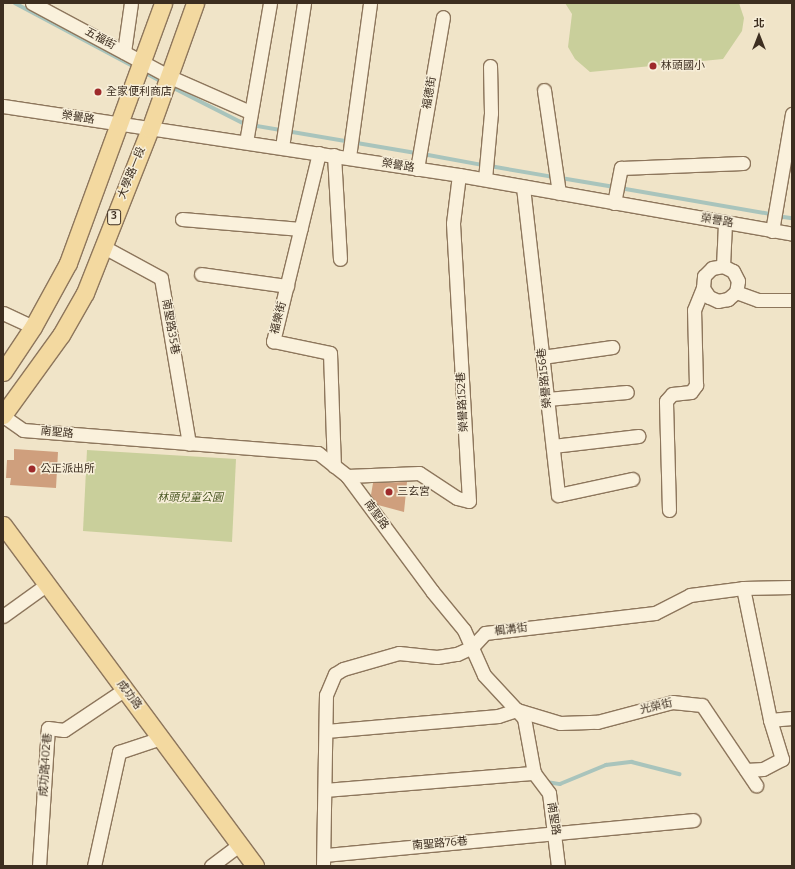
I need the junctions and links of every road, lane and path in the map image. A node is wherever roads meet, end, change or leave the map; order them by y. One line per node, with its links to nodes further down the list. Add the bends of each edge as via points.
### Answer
1 (32, 3): 9 (street, 五福街)
2 (131, 3): 9 (street)
3 (163, 3): 10 (main road)
4 (195, 3): 12 (main road, 大學路一段 / 3)
5 (270, 3): 15 (street)
6 (304, 3): 20 (street)
7 (370, 3): 23 (street)
8 (443, 17): 25 (street, 福德街)
9 (124, 52): 10 (street, 五福街)
10 (142, 61): 12 (street, 五福街); 17 (main road)
11 (490, 66): 27 (street, via 492,113)
12 (168, 76): 15 (street, 五福街); 18 (main road, 大學路一段 / 3)
13 (544, 90): 29 (street)
14 (3, 106): 17 (street, 榮譽路)
15 (250, 112): 19 (street)
16 (792, 114): 34 (street)
17 (120, 124): 18 (street, 榮譽路); 45 (main road, via 68,263)
18 (150, 129): 19 (street, 榮譽路); 36 (main road, 大學路一段 / 3)
19 (246, 142): 20 (street, 榮譽路)
20 (282, 147): 21 (street, 榮譽路)
21 (319, 153): 22 (street, 榮譽路); 33 (street, 福樂街)
22 (334, 155): 23 (street, 榮譽路); 37 (street)
23 (349, 157): 25 (street, 榮譽路)
24 (743, 163): 30 (street, via 621,168)
25 (417, 169): 26 (street, 榮譽路)
26 (459, 175): 27 (street, 榮譽路); 56 (street, 榮譽路152巷, via 453,223 469,501 457,498 420,473)
27 (485, 180): 28 (street, 榮譽路)
28 (523, 187): 29 (street, 榮譽路); 47 (street, 榮譽路156巷)
29 (559, 193): 30 (street, 榮譽路)
30 (614, 203): 32 (street, 榮譽路)
31 (182, 219): 33 (street)
32 (725, 223): 34 (street, 榮譽路); 38 (street)
33 (301, 229): 40 (street, 福樂街)
34 (772, 231): 35 (street, 榮譽路)
35 (792, 234)
36 (102, 246): 51 (main road, 大學路一段 / 3, via 85,293 64,329); 53 (street, 南聖路35巷, via 161,278)
37 (340, 259)
38 (723, 266): 41 (street, via 712,268 704,276); 42 (street, via 733,271 738,281)
39 (201, 274): 40 (street)
40 (287, 286): 55 (street, 福樂街, via 273,341 330,353)
41 (703, 288): 42 (street, via 709,297 718,301 728,299); 58 (street, via 694,310 696,385 692,392 672,394 666,401)
42 (736, 292): 43 (street, via 758,300)
43 (792, 300)
44 (3, 313): 45 (street)
45 (34, 326): 48 (main road)
46 (612, 347): 47 (street)
47 (542, 357): 50 (street, 榮譽路156巷)
48 (3, 372)
49 (626, 392): 50 (street)
50 (547, 399): 54 (street, 榮譽路156巷)
51 (3, 415): 53 (street, 南聖路, via 23,430)
52 (638, 436): 54 (street)
53 (189, 444): 55 (street, 南聖路, via 247,446 318,453)
54 (552, 446): 57 (street, 榮譽路156巷, via 558,495)
55 (334, 466): 56 (street, 南聖路)
56 (348, 476): 64 (street, 南聖路, via 432,591 464,630)
57 (632, 479)
58 (669, 510)
59 (3, 525): 60 (main road, 成功路)
60 (46, 585): 63 (street); 65 (main road, 成功路)
61 (792, 587): 62 (street, 楓溝街)
62 (743, 588): 64 (street, 楓溝街, via 690,595 655,613 485,633); 68 (street)
63 (3, 616)
64 (472, 647): 66 (street, 南聖路, via 484,675); 69 (street, 楓溝街, via 457,654 437,657 400,653 343,669 335,674 326,695)
65 (125, 689): 70 (main road, 成功路); 79 (street, 成功路402巷, via 64,730 48,728)
66 (516, 710): 69 (street, via 498,716); 71 (street, 光榮街, via 560,723 597,722 672,702 702,705); 72 (street, 南聖路, via 524,718)
67 (792, 718): 68 (street)
68 (770, 720): 71 (street, via 782,759 763,769)
69 (326, 731): 74 (street, 楓溝街)
70 (162, 738): 77 (main road, 成功路); 80 (street, via 119,752)
71 (746, 770): 73 (street, 光榮街)
72 (534, 773): 74 (street); 76 (street, 南聖路, via 549,793)
73 (756, 785)
74 (325, 790): 78 (street, 楓溝街)
75 (693, 820): 76 (street, 南聖路76巷)
76 (556, 832): 78 (street, 南聖路76巷); 83 (street, 南聖路)
77 (239, 845): 81 (street); 82 (main road, 成功路)
78 (324, 860)
79 (39, 866)
80 (94, 866)
81 (211, 866)
82 (255, 866)
83 (558, 866)

